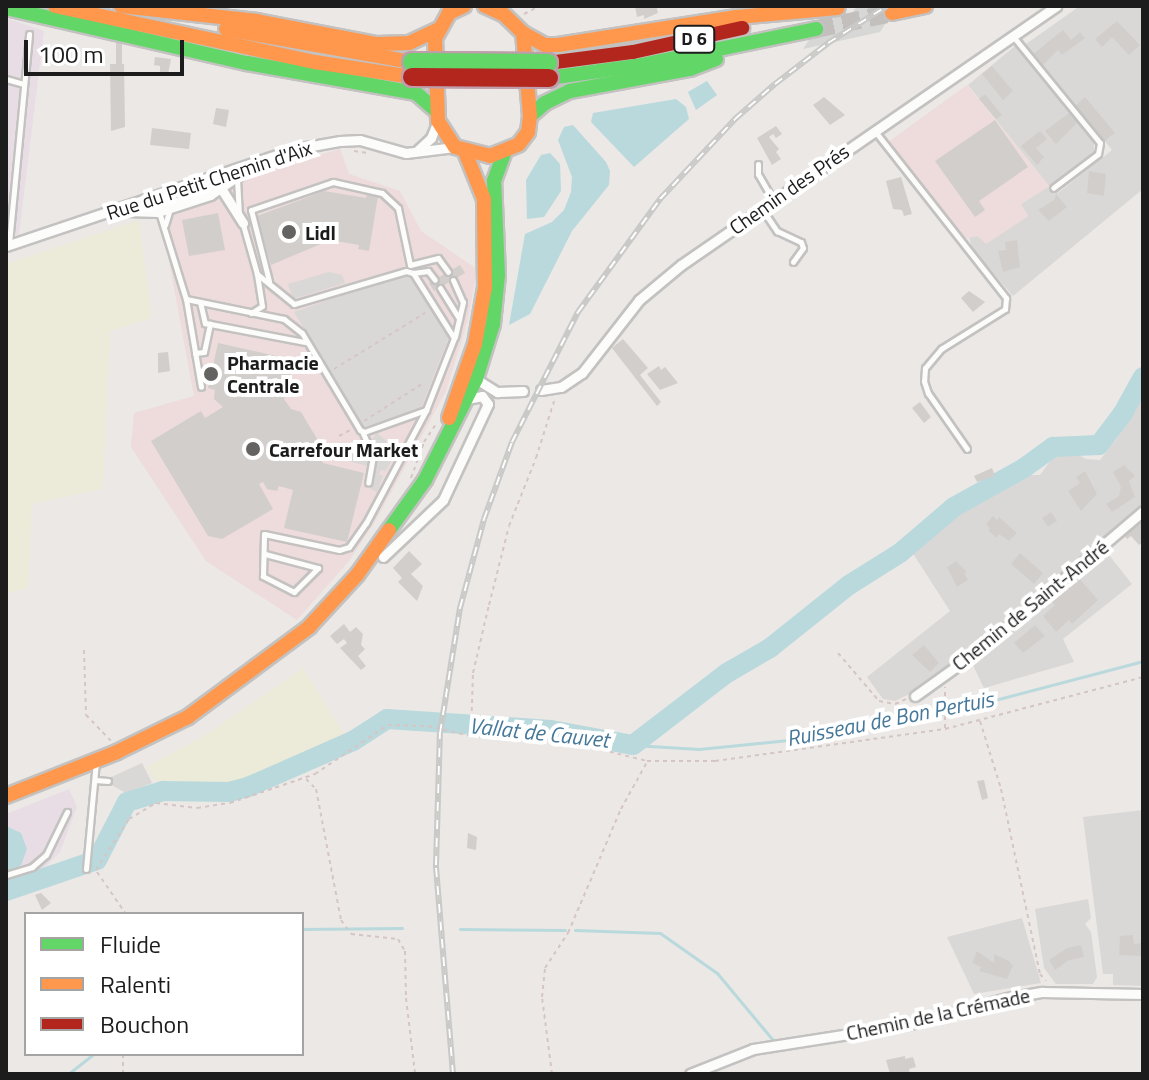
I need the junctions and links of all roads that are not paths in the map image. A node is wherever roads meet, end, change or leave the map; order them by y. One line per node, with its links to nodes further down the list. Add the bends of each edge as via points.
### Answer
1 (55, 6): 16 (main road, D 6, via 315,62)
2 (119, 6): 11 (main road, via 257,21 377,44 409,43); 16 (main road, D 6)
3 (925, 6): 9 (main road)
4 (1056, 6): 14 (street, Chemin des Prés)
5 (455, 7): 11 (main road)
6 (491, 7): 10 (main road)
7 (842, 7): 10 (main road, via 737,17 583,43 545,45); 17 (main road, D 6)
8 (6, 8): 20 (main road, via 261,66 416,93)
9 (892, 13)
10 (519, 28): 21 (main road)
11 (439, 29): 20 (main road, via 434,45)
12 (816, 29): 15 (main road, D 6)
13 (29, 34): 19 (lane)
14 (1011, 34): 22 (street, Chemin des Prés); 31 (lane, via 1100,143 1098,154)
15 (775, 38): 17 (main road, D 6, via 636,66); 21 (main road, via 690,69 570,91)
16 (412, 69): 17 (main road, D 6, bridge)
17 (548, 70)
18 (6, 79): 19 (lane)
19 (23, 84): 39 (lane)
20 (437, 116): 23 (main road); 24 (street, via 428,142)
21 (530, 116): 25 (main road, via 524,138)
22 (874, 130): 32 (street, Chemin des Prés); 63 (lane, via 1006,298 1005,309 941,349 925,368 928,393)
23 (460, 149): 24 (street, Rue du Petit Chemin d'Aix); 25 (main road, via 482,156); 66 (main road, via 484,199 481,317 453,409)
24 (415, 152): 26 (street, Rue du Petit Chemin d'Aix, via 340,141)
25 (504, 153): 56 (main road, via 494,181 498,275 493,324)
26 (257, 163): 28 (street); 29 (street, Rue du Petit Chemin d'Aix)
27 (758, 164): 32 (lane)
28 (237, 177): 30 (street); 37 (lane, via 235,199)
29 (212, 181): 30 (street); 33 (lane); 35 (street, Rue du Petit Chemin d'Aix)
30 (220, 188): 33 (street); 37 (street)
31 (1053, 188)
32 (773, 200): 34 (street, Chemin des Prés)
33 (170, 208): 36 (street); 38 (lane)
34 (762, 208): 40 (lane, via 777,231 801,242 803,248); 58 (street, Chemin des Prés, via 656,284 582,373)
35 (111, 212): 36 (street); 39 (street, Rue du Petit Chemin d'Aix)
36 (158, 212): 38 (lane)
37 (243, 223): 43 (lane)
38 (165, 225): 48 (lane)
39 (7, 245)
40 (793, 262)
41 (410, 269): 42 (lane, via 438,258); 44 (lane, via 428,271); 46 (lane, via 294,304); 46 (lane, via 398,208 382,193 333,182 251,210); 53 (lane)
42 (448, 272)
43 (257, 274): 46 (lane); 50 (lane, via 262,306)
44 (435, 280)
45 (453, 280): 51 (lane, via 463,302)
46 (270, 284)
47 (440, 288): 51 (lane)
48 (186, 299): 49 (lane); 55 (lane)
49 (200, 302): 50 (lane); 52 (lane, via 205,323)
50 (250, 313): 54 (lane, via 284,319)
51 (459, 319): 53 (lane)
52 (210, 324): 54 (lane); 55 (lane, via 204,352)
53 (454, 338): 61 (lane)
54 (307, 342): 62 (lane)
55 (195, 353): 57 (lane)
56 (476, 379): 59 (street, via 497,392); 60 (main road)
57 (201, 387)
58 (541, 390)
59 (523, 391)
60 (468, 399): 66 (main road); 66 (street, via 482,396 488,404 443,500)
61 (426, 410): 62 (lane); 67 (lane, via 349,547 339,550 264,534)
62 (360, 428): 64 (lane, via 373,456)
63 (967, 449)
64 (368, 483)
65 (1143, 511): 68 (street, Chemin de Saint-André)
66 (384, 548): 69 (main road, via 309,627 188,717 117,752)
67 (265, 554): 67 (lane, via 291,561 318,568 294,592 263,576)
68 (915, 696)
69 (95, 770): 70 (lane); 71 (main road); 73 (lane)
70 (108, 781)
71 (6, 796)
72 (67, 812): 74 (lane, via 46,855 32,867)
73 (86, 869)
74 (6, 875)
75 (1143, 994): 76 (street, Chemin de la Crémade, via 1049,992 1007,998 882,1029 753,1049)
76 (690, 1074)

